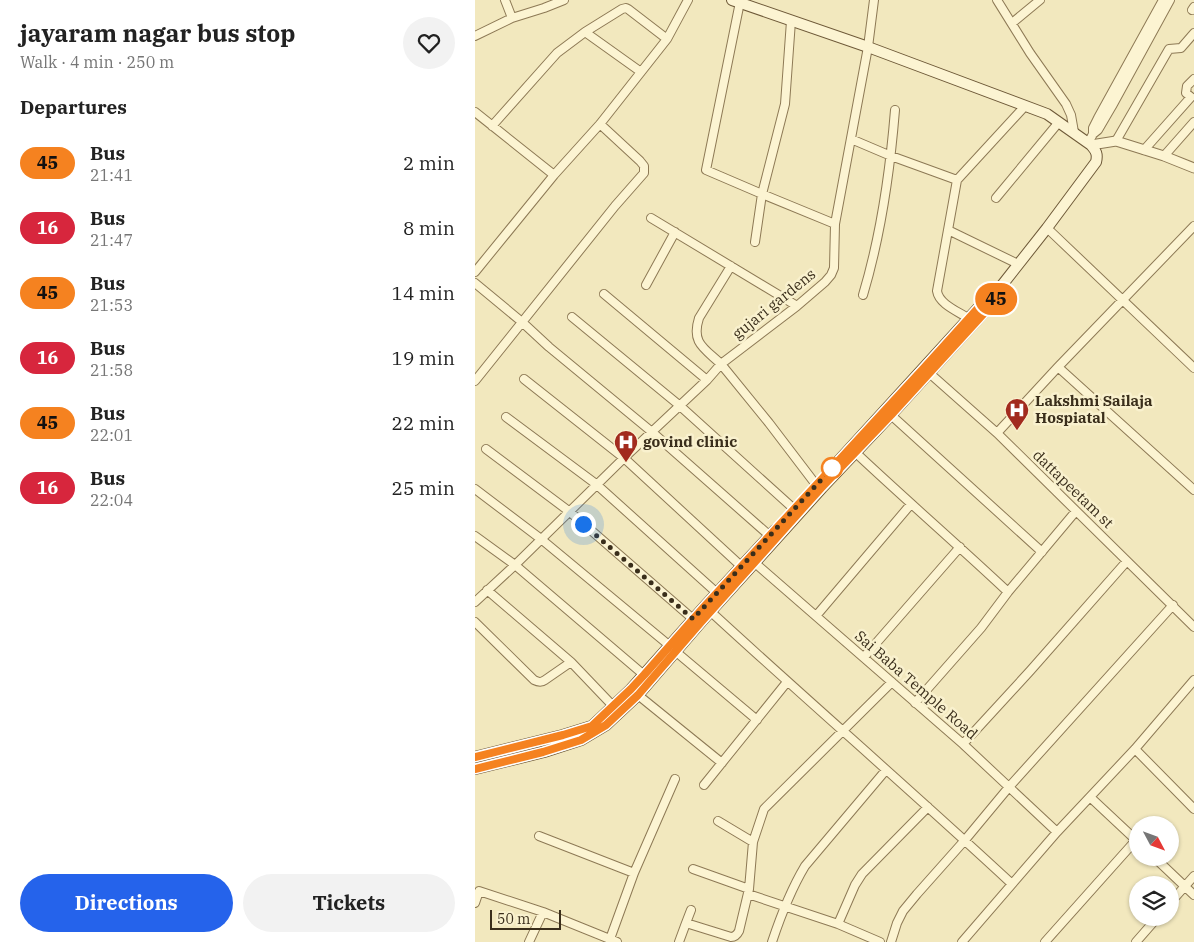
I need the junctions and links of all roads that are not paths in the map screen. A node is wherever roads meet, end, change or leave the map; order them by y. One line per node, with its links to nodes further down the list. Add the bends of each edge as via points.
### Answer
1 (505, 0): 10 (street)
2 (564, 0): 10 (street)
3 (688, 0): 16 (street)
4 (874, 0): 17 (street, gujari gardens)
5 (997, 0): 12 (street)
6 (1040, 0): 12 (street)
7 (1163, 0): 29 (street, via 1098,118)
8 (1170, 0): 29 (street)
9 (736, 1): 11 (main road); 37 (street, via 706,170)
10 (511, 18): 15 (street)
11 (791, 21): 17 (main road); 37 (street, via 785,104)
12 (1011, 23): 27 (street, via 1066,104)
13 (585, 32): 16 (street, via 625,8); 18 (street); 26 (street, via 557,53)
14 (1194, 33): 30 (street, via 1181,48 1169,49)
15 (475, 36)
16 (667, 39): 18 (street)
17 (868, 47): 20 (main road); 28 (street, gujari gardens)
18 (641, 72): 25 (street)
19 (1194, 79): 31 (street, via 1187,86 1191,97)
20 (1025, 106): 23 (main road); 36 (street)
21 (895, 110): 32 (street)
22 (475, 112): 26 (street)
23 (1059, 122): 27 (main road); 38 (street)
24 (1194, 122): 33 (street)
25 (600, 124): 35 (street); 58 (street, via 640,161 644,173)
26 (492, 126): 35 (street)
27 (1075, 132): 29 (main road)
28 (851, 139): 32 (street); 40 (street, gujari gardens)
29 (1091, 141): 30 (street); 41 (main road, via 1097,155 1096,162)
30 (1116, 141): 31 (street)
31 (1144, 150): 33 (street)
32 (891, 156): 36 (street); 53 (street, via 872,263)
33 (1164, 156): 34 (street)
34 (1194, 168)
35 (553, 175): 48 (street)
36 (957, 180): 42 (street)
37 (762, 194): 40 (street); 45 (street)
38 (996, 198)
39 (651, 218): 44 (street)
40 (835, 224): 55 (street, gujari gardens, via 831,276)
41 (1047, 228): 46 (main road); 54 (street)
42 (947, 230): 46 (street); 57 (street, via 937,296)
43 (1193, 231): 54 (street)
44 (675, 232): 47 (street); 50 (street)
45 (755, 242)
46 (1019, 264): 52 (main road)
47 (731, 266): 55 (street); 59 (street, via 696,328 701,346)
48 (475, 272)
49 (475, 283): 58 (street)
50 (646, 285)
51 (605, 294): 64 (street)
52 (995, 294): 57 (main road, via 990,295); 62 (main road, via 997,299)
53 (863, 295)
54 (1122, 301): 60 (street); 61 (street)
55 (797, 306): 59 (street, gujari gardens)
56 (572, 317): 66 (street)
57 (968, 318): 62 (main road)
58 (522, 322): 65 (street); 69 (street)
59 (721, 364): 64 (street, gujari gardens); 75 (street)
60 (1058, 366): 70 (street); 77 (street)
61 (1194, 368)
62 (927, 371): 67 (main road); 70 (street, dattapeetam st); 75 (main road, via 858,439)
63 (523, 379): 73 (street)
64 (707, 380): 66 (street, gujari gardens)
65 (475, 381)
66 (679, 405): 69 (street, gujari gardens); 79 (street)
67 (891, 415): 72 (main road); 86 (street)
68 (506, 417): 74 (street)
69 (652, 432): 73 (street, gujari gardens); 83 (street)
70 (997, 433): 80 (street, dattapeetam st)
71 (486, 448): 81 (street)
72 (856, 453): 78 (street); 87 (main road)
73 (623, 458): 74 (street, gujari gardens); 90 (street)
74 (596, 484): 81 (street, gujari gardens); 93 (street)
75 (817, 486): 79 (main road)
76 (475, 489): 84 (street)
77 (1194, 490)
78 (911, 504): 85 (street); 97 (street)
79 (794, 509): 83 (main road)
80 (1076, 511): 86 (street); 88 (street, dattapeetam st)
81 (570, 512): 84 (street, gujari gardens); 98 (street)
82 (475, 536): 89 (street)
83 (770, 536): 87 (main road)
84 (541, 539): 89 (street, gujari gardens); 101 (street)
85 (960, 547): 92 (street); 102 (street)
86 (1042, 552): 92 (street)
87 (756, 558): 90 (main road); 96 (main road); 97 (street, Sai Baba Temple Road)
88 (1127, 561): 95 (street, dattapeetam st); 113 (street)
89 (515, 565): 91 (street, gujari gardens); 104 (street)
90 (741, 566): 93 (main road)
91 (487, 590): 94 (street, gujari gardens); 103 (street)
92 (1008, 592): 109 (street)
93 (717, 593): 98 (main road)
94 (475, 602)
95 (1173, 605): 100 (street, dattapeetam st); 121 (street)
96 (710, 611): 101 (main road); 106 (street)
97 (816, 616): 102 (street, Sai Baba Temple Road)
98 (693, 619): 101 (main road)
99 (475, 622): 103 (street, via 538,682)
100 (1193, 623)
101 (672, 648): 104 (main road); 108 (main road); 111 (street)
102 (864, 657): 107 (street, Sai Baba Temple Road)
103 (571, 662): 110 (street)
104 (644, 675): 110 (main road)
105 (1194, 680): 114 (street)
106 (787, 682): 111 (street); 112 (street)
107 (892, 682): 109 (street, Sai Baba Temple Road); 112 (street)
108 (638, 695): 116 (street); 117 (main road, via 606,725 581,740)
109 (915, 703): 113 (street, Sai Baba Temple Road)
110 (613, 706): 115 (main road, via 592,726)
111 (757, 720): 116 (street)
112 (843, 732): 118 (street); 130 (street, via 764,809)
113 (963, 744): 121 (street, Sai Baba Temple Road)
114 (1135, 749): 122 (street); 124 (street)
115 (475, 757)
116 (722, 763): 120 (street)
117 (475, 769)
118 (886, 770): 123 (street); 143 (street, via 805,866)
119 (675, 779): 134 (street)
120 (703, 786)
121 (1009, 787): 126 (street, Sai Baba Temple Road); 129 (street)
122 (1090, 797): 126 (street); 127 (street)
123 (927, 806): 129 (street); 147 (street, via 862,874)
124 (1194, 809)
125 (718, 821): 130 (street)
126 (1057, 832): 136 (street)
127 (1129, 833)
128 (539, 836): 134 (street)
129 (965, 840): 136 (street); 154 (street, via 903,911)
130 (753, 842): 139 (street)
131 (1129, 849): 156 (street)
132 (1164, 866): 137 (street)
133 (693, 869): 139 (street)
134 (634, 872): 149 (street)
135 (1194, 876): 137 (street)
136 (1012, 884): 155 (street)
137 (1185, 886): 140 (street); 141 (street)
138 (477, 888): 142 (street); 145 (street)
139 (749, 891): 143 (street); 146 (street, via 739,931 734,937)
140 (1179, 893)
141 (1194, 895)
142 (475, 903)
143 (784, 906): 147 (street); 152 (street)
144 (691, 910): 146 (street)
145 (543, 912): 149 (street); 150 (street)
146 (687, 923): 151 (street)
147 (838, 924): 153 (street)
148 (1150, 926): 157 (street)
149 (613, 941)
150 (529, 942)
151 (679, 942)
152 (772, 942)
153 (880, 942)
154 (891, 942)
155 (962, 942)
156 (1045, 942)
157 (1135, 942)

